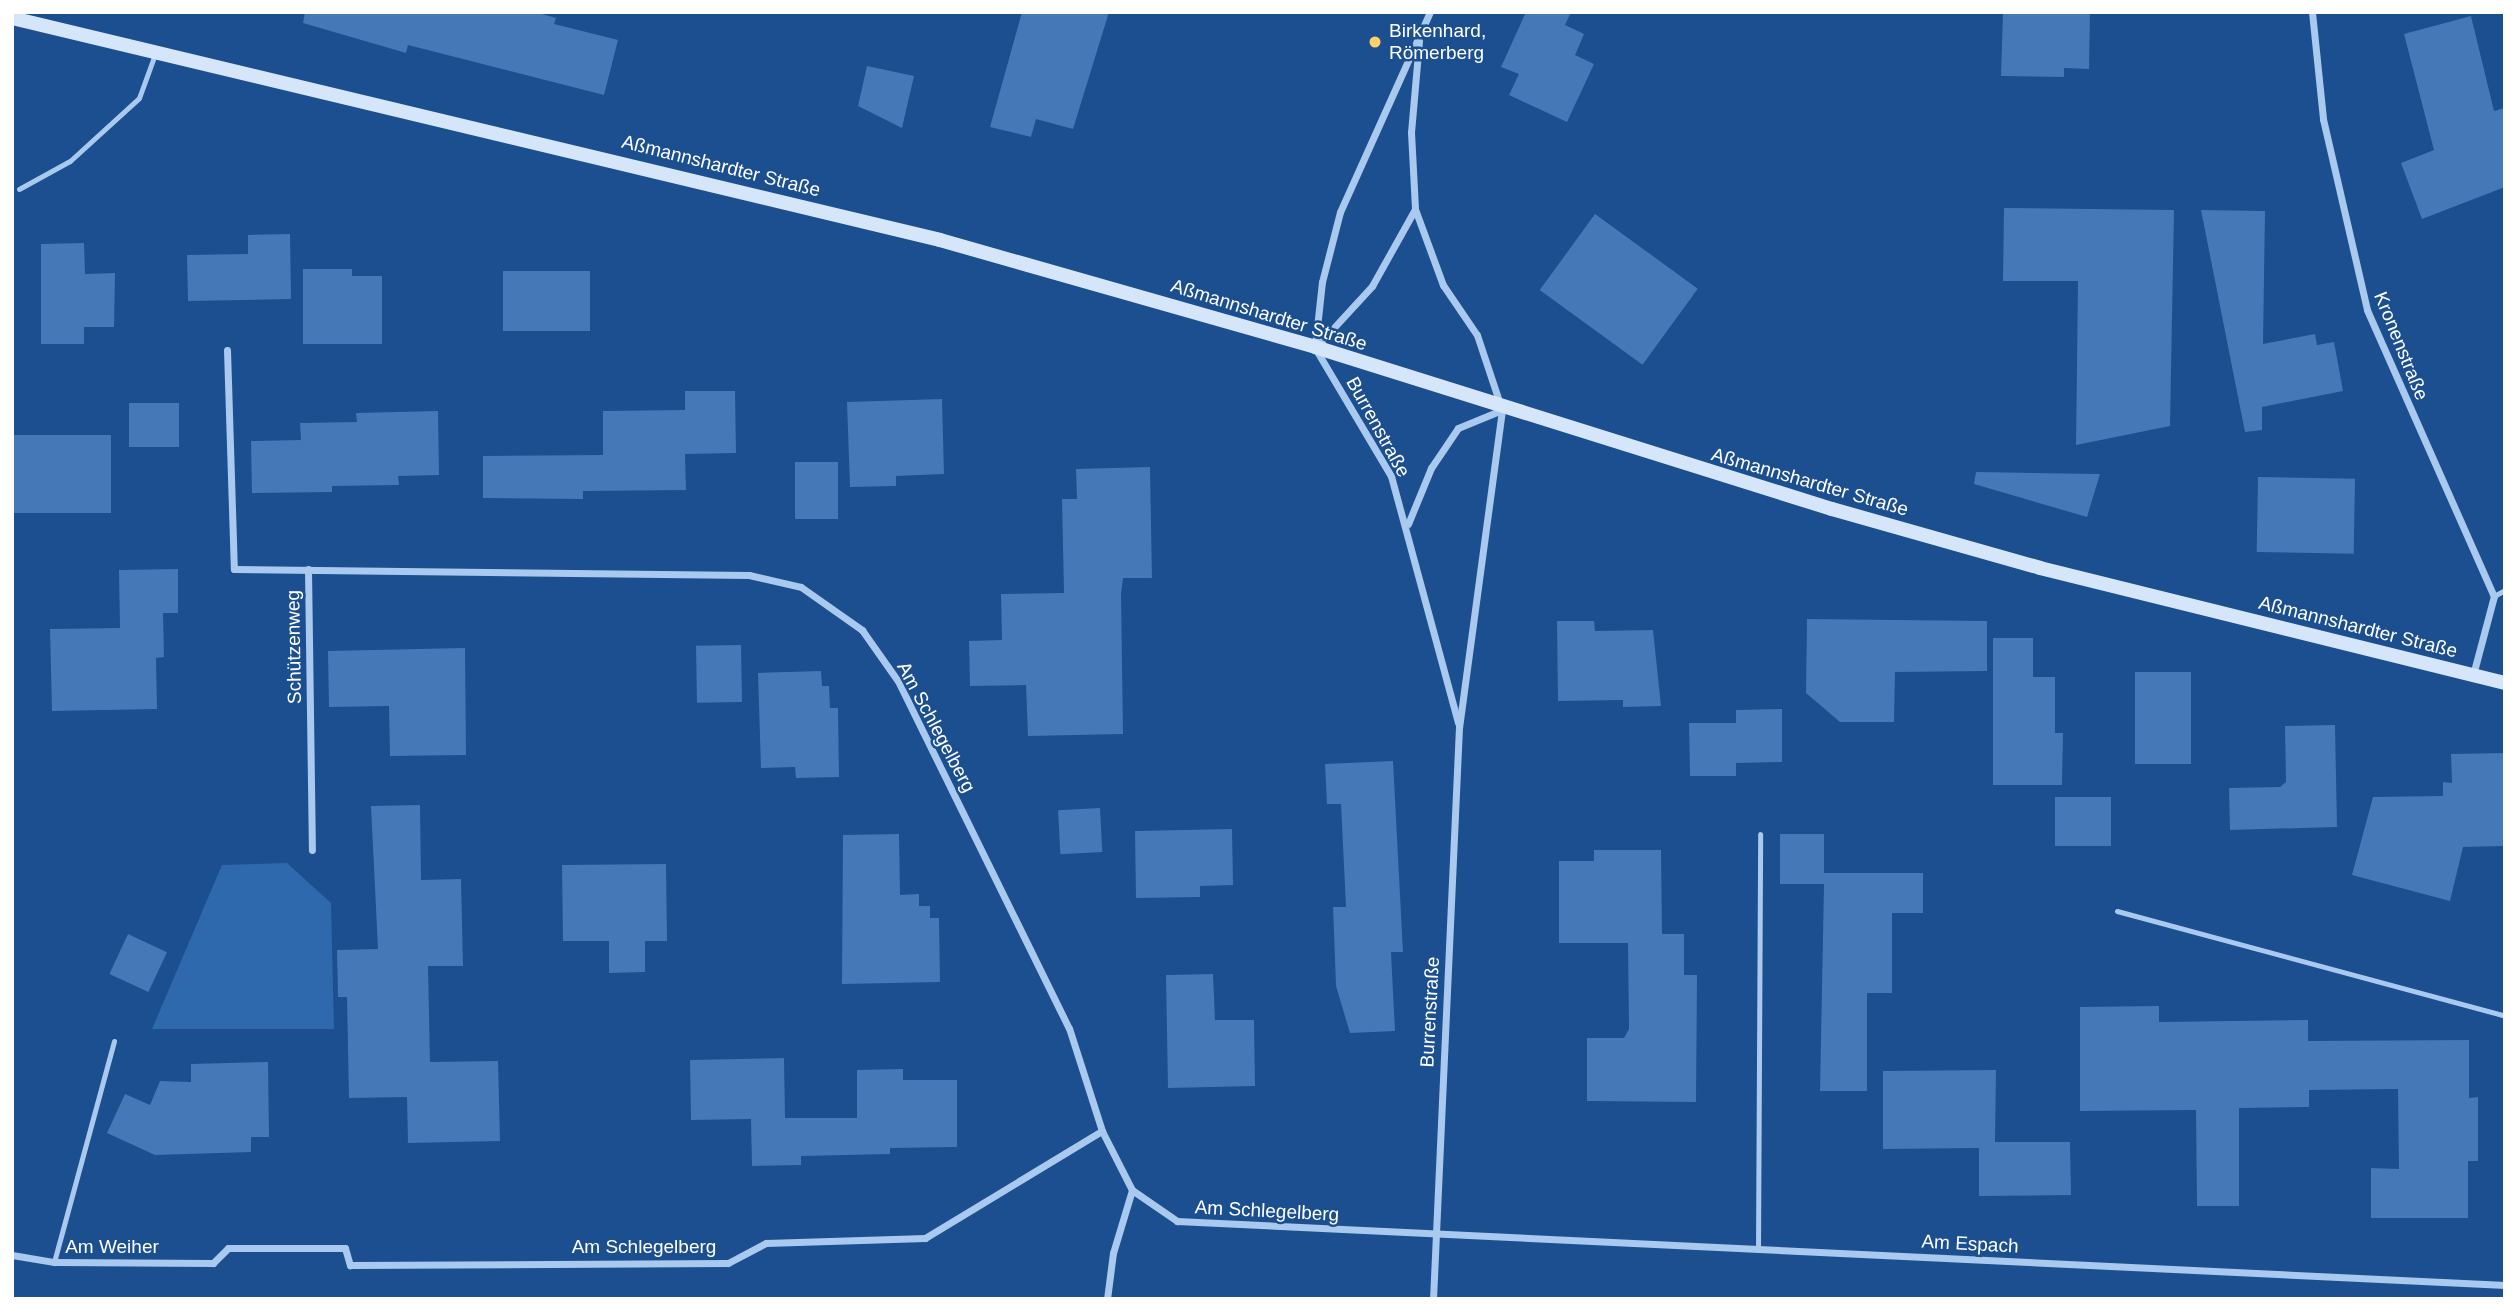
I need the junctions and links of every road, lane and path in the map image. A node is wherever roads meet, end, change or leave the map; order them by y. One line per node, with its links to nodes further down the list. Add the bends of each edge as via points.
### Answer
1 (1430, 12): 4 (street)
2 (2312, 12): 14 (street, Kronenstraße, via 2323,119 2347,239 2367,310)
3 (12, 18): 5 (main road, Aßmannshardter Straße)
4 (1419, 41): 7 (street, via 1411,132); 8 (street, via 1340,212 1322,282)
5 (155, 54): 6 (lane, via 139,98 70,161); 8 (main road, Aßmannshardter Straße, via 772,198)
6 (19, 189)
7 (1415, 209): 8 (street, via 1372,286); 10 (street, via 1443,285 1476,335)
8 (1315, 347): 10 (main road, Aßmannshardter Straße); 11 (street, Burrenstraße, via 1391,476)
9 (227, 350): 12 (street, Schützenweg, via 234,569)
10 (1502, 410): 11 (street, Burrenstraße, via 1458,428 1431,468); 15 (main road, Aßmannshardter Straße, via 2040,568); 17 (street, Burrenstraße)
11 (1407, 525): 17 (street, Burrenstraße)
12 (309, 569): 19 (street, Schützenweg); 23 (street, Am Schlegelberg, via 749,575 801,587 833,605 862,630 898,681 1069,1028)
13 (2505, 590): 14 (lane)
14 (2494, 596): 15 (street)
15 (2473, 675): 16 (main road, Aßmannshardter Straße)
16 (2505, 683)
17 (1459, 727): 25 (street, Burrenstraße)
18 (1760, 834): 26 (lane)
19 (312, 850)
20 (2116, 911): 21 (lane)
21 (2505, 1016)
22 (114, 1041): 28 (lane, via 74,1172)
23 (1102, 1131): 24 (street, Am Schlegelberg); 29 (street, Am Schlegelberg, via 925,1238 766,1244 728,1263 350,1265 345,1248 228,1248)
24 (1132, 1190): 25 (street, Am Schlegelberg, via 1177,1221); 31 (street, via 1113,1253)
25 (1434, 1236): 26 (street, Am Espach); 32 (street, Burrenstraße)
26 (1758, 1250): 30 (street, Am Espach)
27 (12, 1255): 28 (street, Am Weiher)
28 (54, 1262): 29 (street, Am Weiher)
29 (213, 1263)
30 (2505, 1285)
31 (1107, 1299)
32 (1433, 1299)

